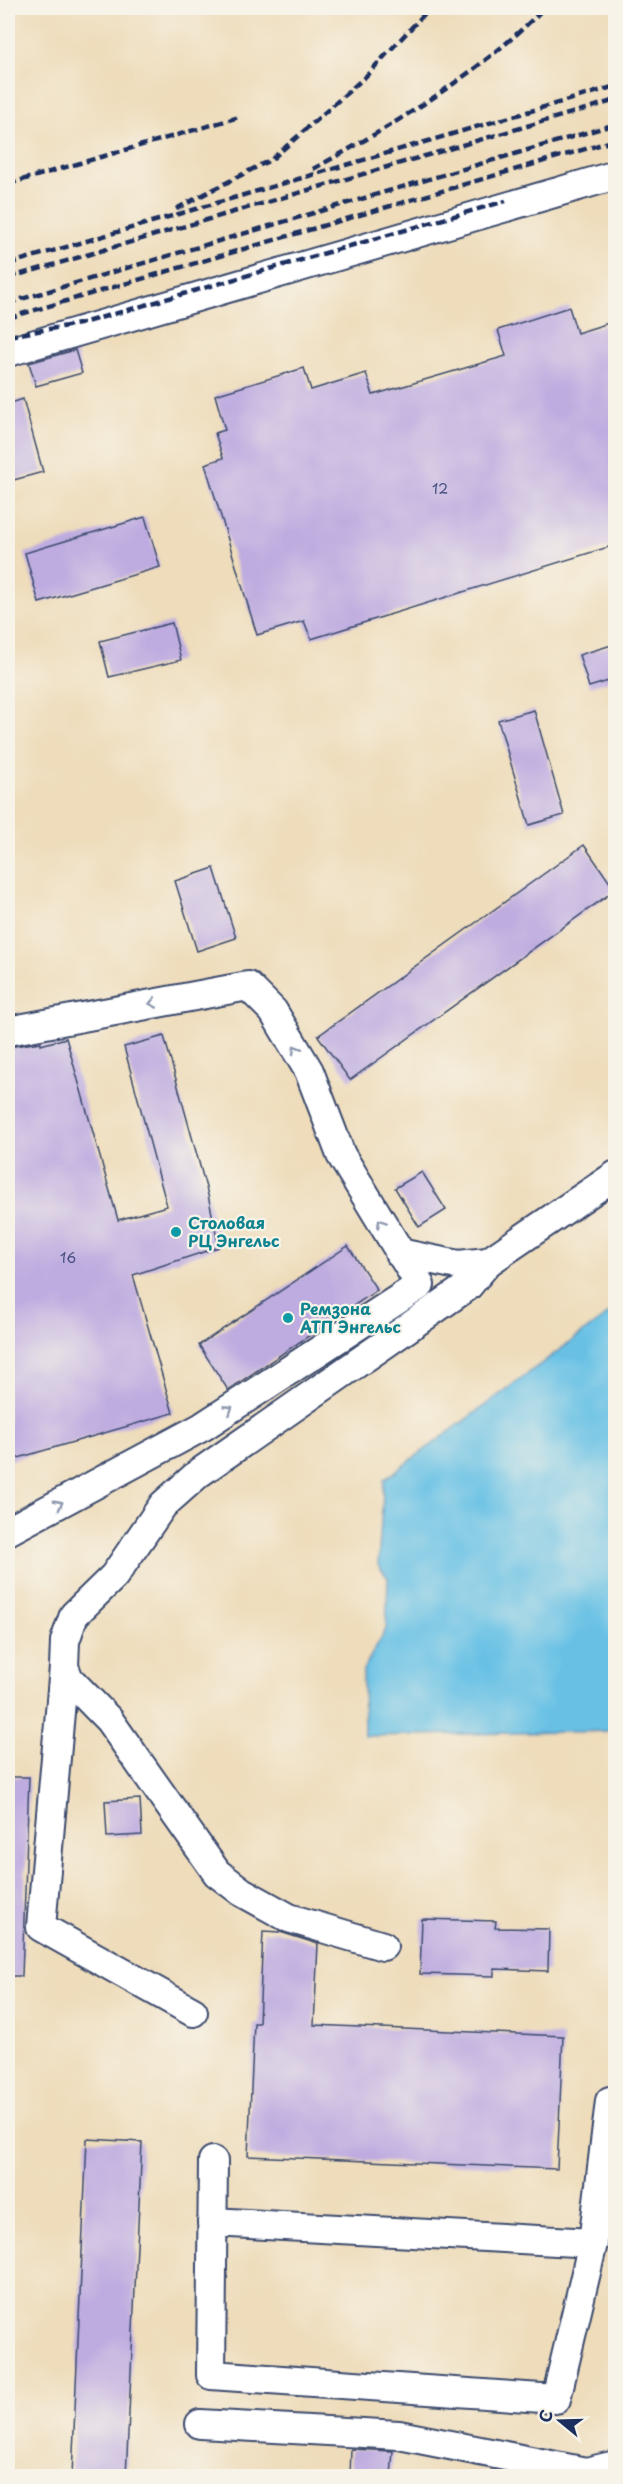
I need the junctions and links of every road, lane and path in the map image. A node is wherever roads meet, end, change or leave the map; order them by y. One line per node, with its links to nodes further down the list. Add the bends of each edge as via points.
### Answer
1 (615, 175): 2 (lane)
2 (8, 352)
3 (8, 1031): 5 (lane, one-way to 3, via 341,1155 309,1071 273,1011 248,986)
4 (615, 1175): 6 (lane)
5 (399, 1253): 6 (lane, via 458,1265); 7 (lane, one-way to 5, via 202,1427 420,1285)
6 (488, 1262): 8 (lane, via 468,1286 200,1473 163,1505 114,1576 75,1615 65,1641)
7 (8, 1531)
8 (64, 1667): 9 (lane, via 69,1679 108,1720 217,1873 289,1918); 10 (lane, via 41,1927)
9 (383, 1946)
10 (193, 2012)
11 (615, 2101): 14 (lane, via 610,2101)
12 (213, 2161): 13 (lane)
13 (212, 2222): 14 (lane); 14 (lane, via 211,2375 556,2399)
14 (593, 2242)
15 (200, 2424): 16 (lane, via 399,2434 586,2472)
16 (615, 2465)

